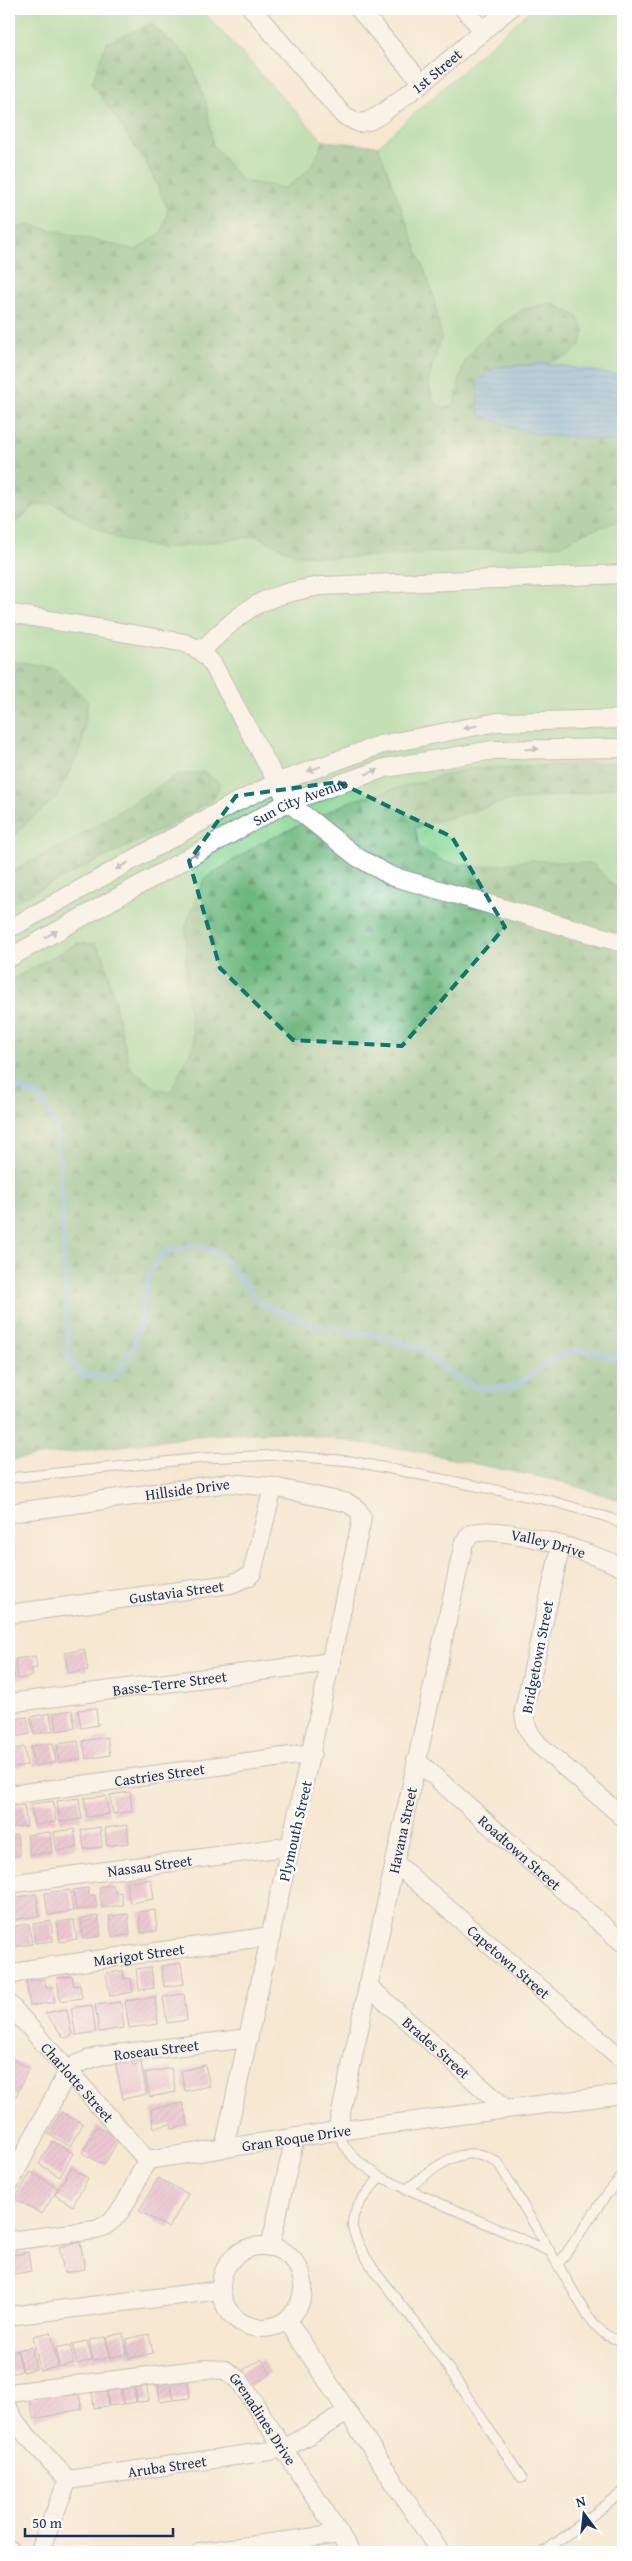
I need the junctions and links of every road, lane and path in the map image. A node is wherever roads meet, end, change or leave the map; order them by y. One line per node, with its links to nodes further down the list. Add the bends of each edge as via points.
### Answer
1 (252, 9): 6 (street, 1st Street, via 343,114 359,123 380,116)
2 (359, 9): 6 (street)
3 (464, 9): 5 (street)
4 (509, 9): 5 (street, 1st Street)
5 (484, 31): 6 (street, 1st Street)
6 (422, 83)
7 (623, 574): 9 (street, via 321,586 295,590 255,604 237,616)
8 (9, 613): 9 (street, via 185,643)
9 (201, 651): 12 (street, via 222,679)
10 (623, 719): 12 (street, Sun City Avenue, one-way to 12, via 496,722 380,745)
11 (623, 748): 13 (street, Sun City Avenue, one-way to 11, via 385,768 494,750)
12 (276, 783): 13 (street); 14 (street, Sun City Avenue, one-way to 14)
13 (288, 802): 15 (street, via 357,857 391,876); 16 (street, Sun City Avenue, one-way to 13)
14 (9, 929)
15 (623, 943)
16 (9, 958)
17 (9, 1478): 21 (lane, via 203,1458 297,1456 351,1461 552,1501)
18 (272, 1487): 19 (street, Hillside Drive, via 205,1484); 20 (street, Hillside Drive, via 348,1503); 25 (street, Gustavia Street, via 252,1573 240,1581)
19 (9, 1513)
20 (361, 1514): 26 (street, Plymouth Street, via 362,1529)
21 (623, 1525)
22 (471, 1534): 23 (street, Valley Drive, via 491,1531); 29 (street, Havana Street, via 461,1549)
23 (561, 1545): 24 (street, Valley Drive, via 586,1551); 31 (street, Bridgetown Street, via 524,1720 539,1746)
24 (623, 1568)
25 (9, 1614)
26 (332, 1662): 27 (street, Basse-Terre Street); 28 (street, Plymouth Street)
27 (9, 1703)
28 (312, 1753): 30 (street, Castries Street); 32 (street, Plymouth Street)
29 (416, 1760): 33 (street, Havana Street); 36 (street, Roadtown Street)
30 (9, 1795)
31 (623, 1817)
32 (291, 1846): 34 (street, Nassau Street); 35 (street, Plymouth Street)
33 (394, 1862): 38 (street, Havana Street); 41 (street, Capetown Street)
34 (9, 1884)
35 (271, 1936): 37 (street, Marigot Street, via 31,1969); 40 (street, Plymouth Street)
36 (623, 1943)
37 (9, 1976)
38 (368, 1986): 44 (street, Brades Street); 45 (street, Havana Street)
39 (9, 2004): 42 (street, Charlotte Street)
40 (248, 2038): 42 (street, Roseau Street, via 99,2056); 47 (street, Plymouth Street)
41 (623, 2060)
42 (68, 2071): 48 (street, Charlotte Street); 51 (street)
43 (623, 2094): 44 (street, Gran Roque Drive)
44 (506, 2109): 45 (street, Gran Roque Drive)
45 (337, 2131): 46 (street, Gran Roque Drive); 50 (lane, via 354,2158)
46 (295, 2137): 47 (street, Gran Roque Drive); 54 (street)
47 (224, 2148): 48 (street, Gran Roque Drive)
48 (146, 2160): 53 (street, via 116,2216 107,2226)
49 (623, 2175): 56 (lane)
50 (380, 2177): 52 (lane); 65 (lane, via 353,2215 353,2229 361,2248)
51 (9, 2184)
52 (406, 2190): 55 (lane); 55 (lane, via 458,2156 477,2152 489,2155 499,2164)
53 (9, 2241)
54 (270, 2247): 57 (street, via 253,2247 238,2254 223,2274); 59 (street, via 287,2254 302,2277 303,2296)
55 (551, 2253): 56 (lane)
56 (558, 2265): 60 (lane, via 586,2313 604,2335)
57 (221, 2290): 58 (street); 59 (street, via 226,2307 246,2325 272,2327)
58 (9, 2316)
59 (287, 2320): 63 (street)
60 (623, 2339)
61 (9, 2393): 64 (street, Grenadines Drive, via 205,2369 225,2370 239,2380)
62 (9, 2410): 66 (street, via 18,2426)
63 (348, 2412): 64 (street, Aruba Street); 74 (street)
64 (284, 2449): 66 (street, Aruba Street); 68 (street, Grenadines Drive)
65 (522, 2478)
66 (68, 2480): 71 (street)
67 (623, 2492): 75 (lane)
68 (340, 2534): 72 (street); 73 (street, Grenadines Drive)
69 (9, 2549): 70 (street)
70 (12, 2552)
71 (39, 2552)
72 (201, 2552)
73 (351, 2552)
74 (440, 2552)
75 (544, 2552)

